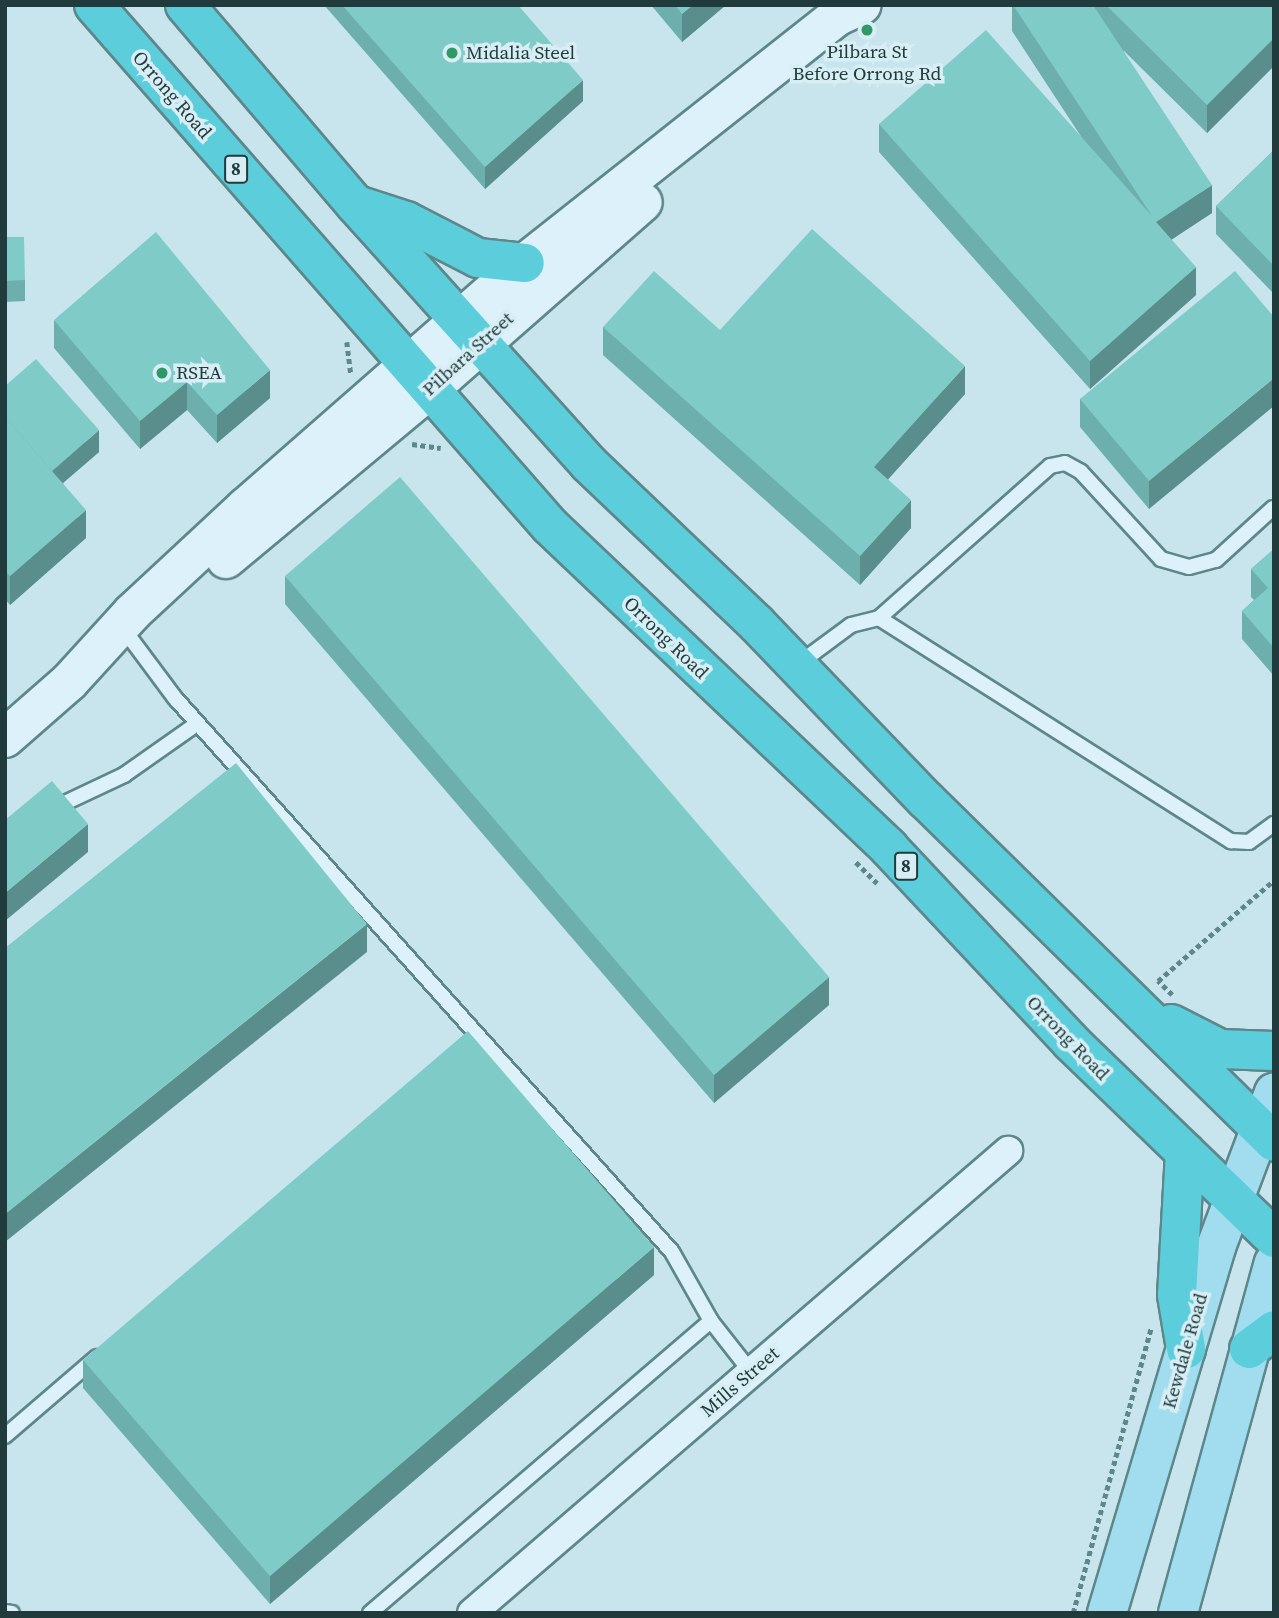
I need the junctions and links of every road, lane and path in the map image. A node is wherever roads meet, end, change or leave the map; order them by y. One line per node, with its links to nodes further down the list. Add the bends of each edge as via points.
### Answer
1 (94, 5): 7 (highway, Orrong Road / 8)
2 (185, 5): 4 (highway)
3 (857, 9): 5 (main road, Pilbara Street, via 838,16); 6 (main road, Pilbara Street, via 848,29)
4 (355, 204): 5 (highway, via 406,221 478,258); 6 (highway)
5 (525, 263): 6 (main road, Pilbara Street)
6 (469, 333): 7 (main road, Pilbara Street); 11 (highway, via 589,464)
7 (419, 377): 10 (main road, Pilbara Street); 12 (main road, Pilbara Street, via 133,612); 24 (highway, Orrong Road / 8, via 451,437 888,848 1071,1042)
8 (1273, 508): 9 (lane, via 1216,560 1189,566 1161,559 1082,472 1065,463 1050,466)
9 (879, 618): 11 (lane, via 851,625); 16 (lane, via 1231,841 1249,842)
10 (131, 639): 12 (main road, Pilbara Street); 13 (lane)
11 (796, 666): 18 (highway)
12 (69, 681): 14 (main road, Pilbara Street)
13 (198, 723): 15 (lane, via 124,775); 29 (lane, via 470,1037 672,1252)
14 (5, 738)
15 (39, 814)
16 (1274, 824)
17 (1274, 880): 19 (path, via 1157,981)
18 (1125, 994): 20 (highway, via 1185,1033 1220,1049); 22 (highway)
19 (1180, 1003)
20 (1274, 1051)
21 (1274, 1093): 22 (main road, Kewdale Road)
22 (1267, 1136): 25 (main road, Kewdale Road)
23 (1008, 1151): 33 (street, Mills Street)
24 (1185, 1152): 25 (highway, Orrong Road / 8); 32 (highway, via 1177,1295)
25 (1232, 1197): 26 (highway, Orrong Road / 8); 32 (main road, Kewdale Road)
26 (1274, 1238)
27 (1274, 1263): 30 (main road)
28 (1155, 1314): 39 (path)
29 (711, 1321): 33 (lane); 37 (lane)
30 (1261, 1340): 41 (main road)
31 (110, 1346): 34 (lane)
32 (1186, 1349): 40 (main road, Kewdale Road)
33 (751, 1372): 38 (street, Mills Street)
34 (5, 1436)
35 (5, 1612): 36 (lane)
36 (12, 1613)
37 (370, 1613)
38 (472, 1613)
39 (1073, 1613)
40 (1107, 1613)
41 (1178, 1613)

